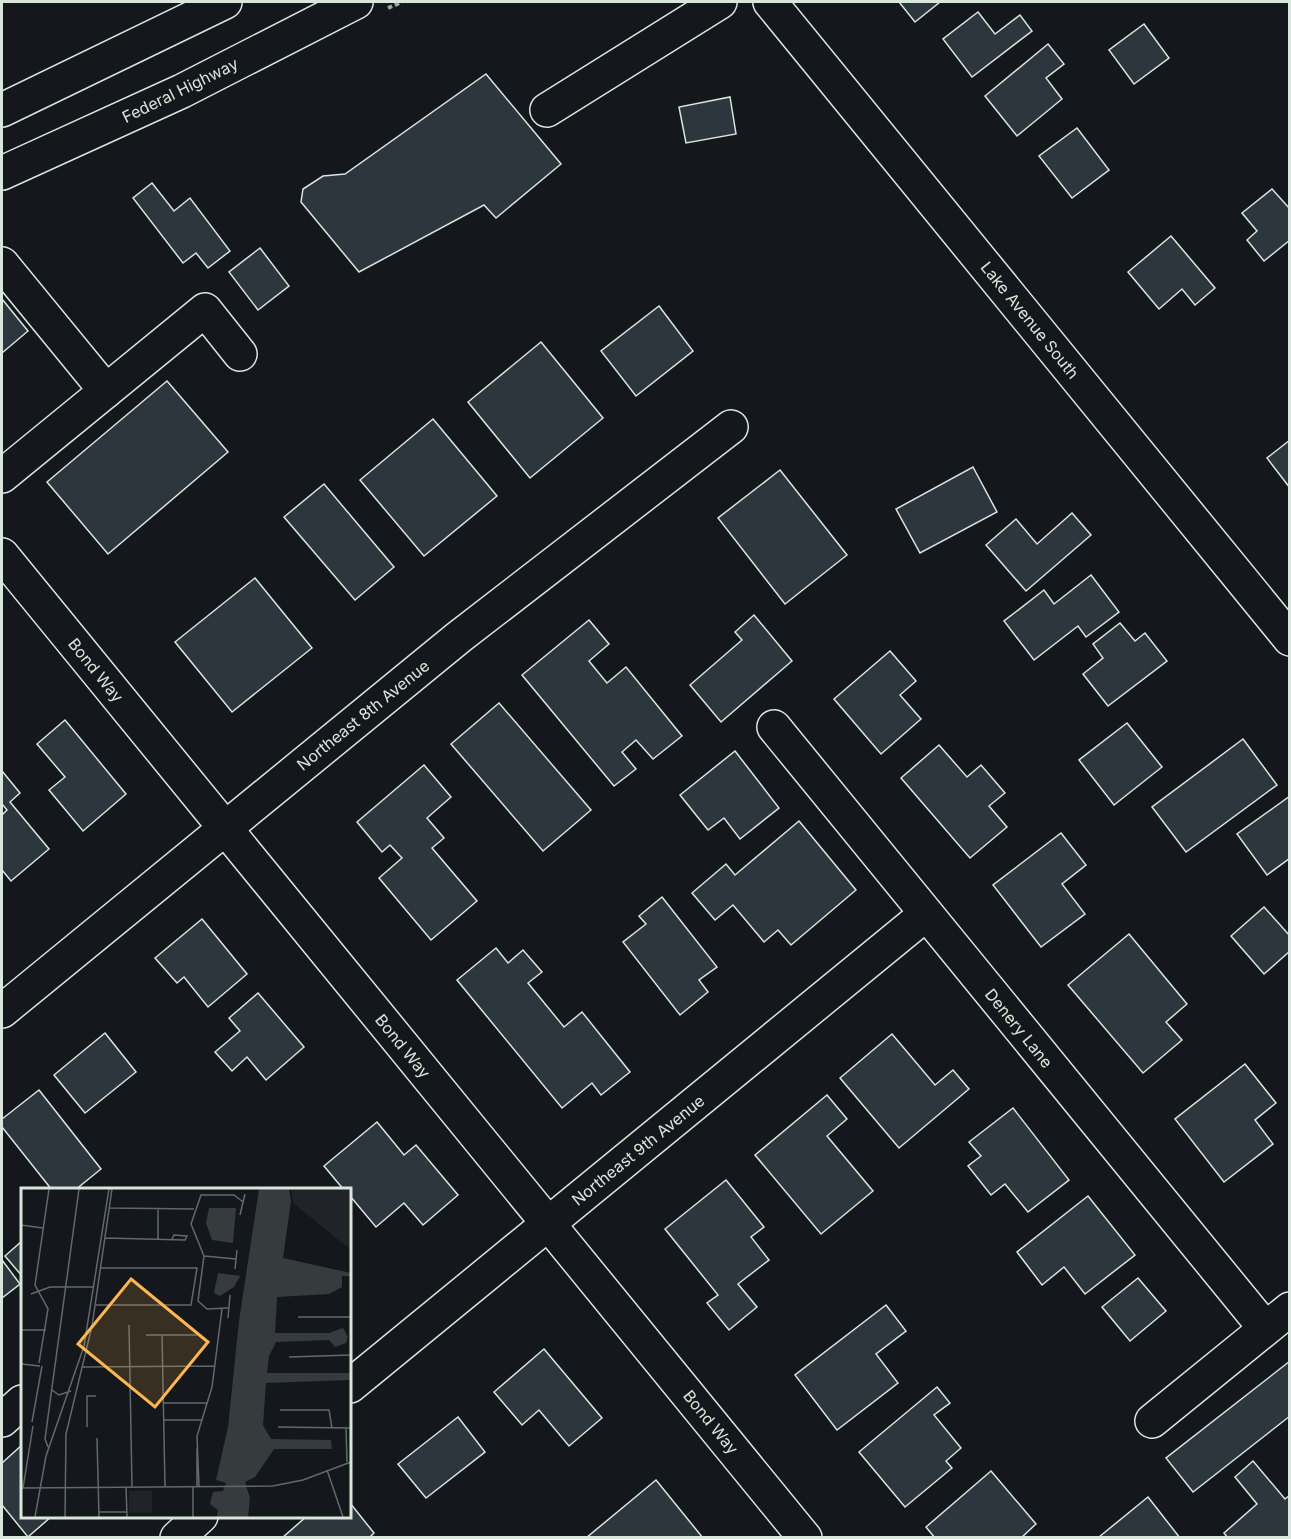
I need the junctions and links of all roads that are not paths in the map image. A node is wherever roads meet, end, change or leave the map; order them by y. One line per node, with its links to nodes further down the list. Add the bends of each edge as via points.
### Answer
1 (225, 2): 5 (street)
2 (356, 2): 7 (street, Federal Highway, via 182,91)
3 (720, 2): 6 (street)
4 (770, 2): 14 (street, Lake Avenue South)
5 (2, 110)
6 (547, 110)
7 (2, 173)
8 (2, 264): 10 (street)
9 (240, 354): 10 (street, via 205,310)
10 (106, 391): 12 (street)
11 (731, 427): 16 (street, Northeast 8th Avenue, via 459,637)
12 (2, 476)
13 (2, 555): 16 (street, Bond Way)
14 (1290, 639)
15 (774, 727): 17 (street, Denery Lane)
16 (225, 828): 18 (street, Northeast 8th Avenue); 19 (street, Bond Way)
17 (926, 914): 19 (street, Northeast 9th Avenue); 20 (street, Denery Lane)
18 (2, 1011)
19 (548, 1223): 21 (street, Northeast 9th Avenue); 27 (street, Bond Way)
20 (1277, 1318): 24 (street)
21 (351, 1385)
22 (21, 1403): 23 (street)
23 (2, 1420)
24 (1152, 1421)
25 (199, 1518): 26 (street)
26 (177, 1538)
27 (805, 1538)

